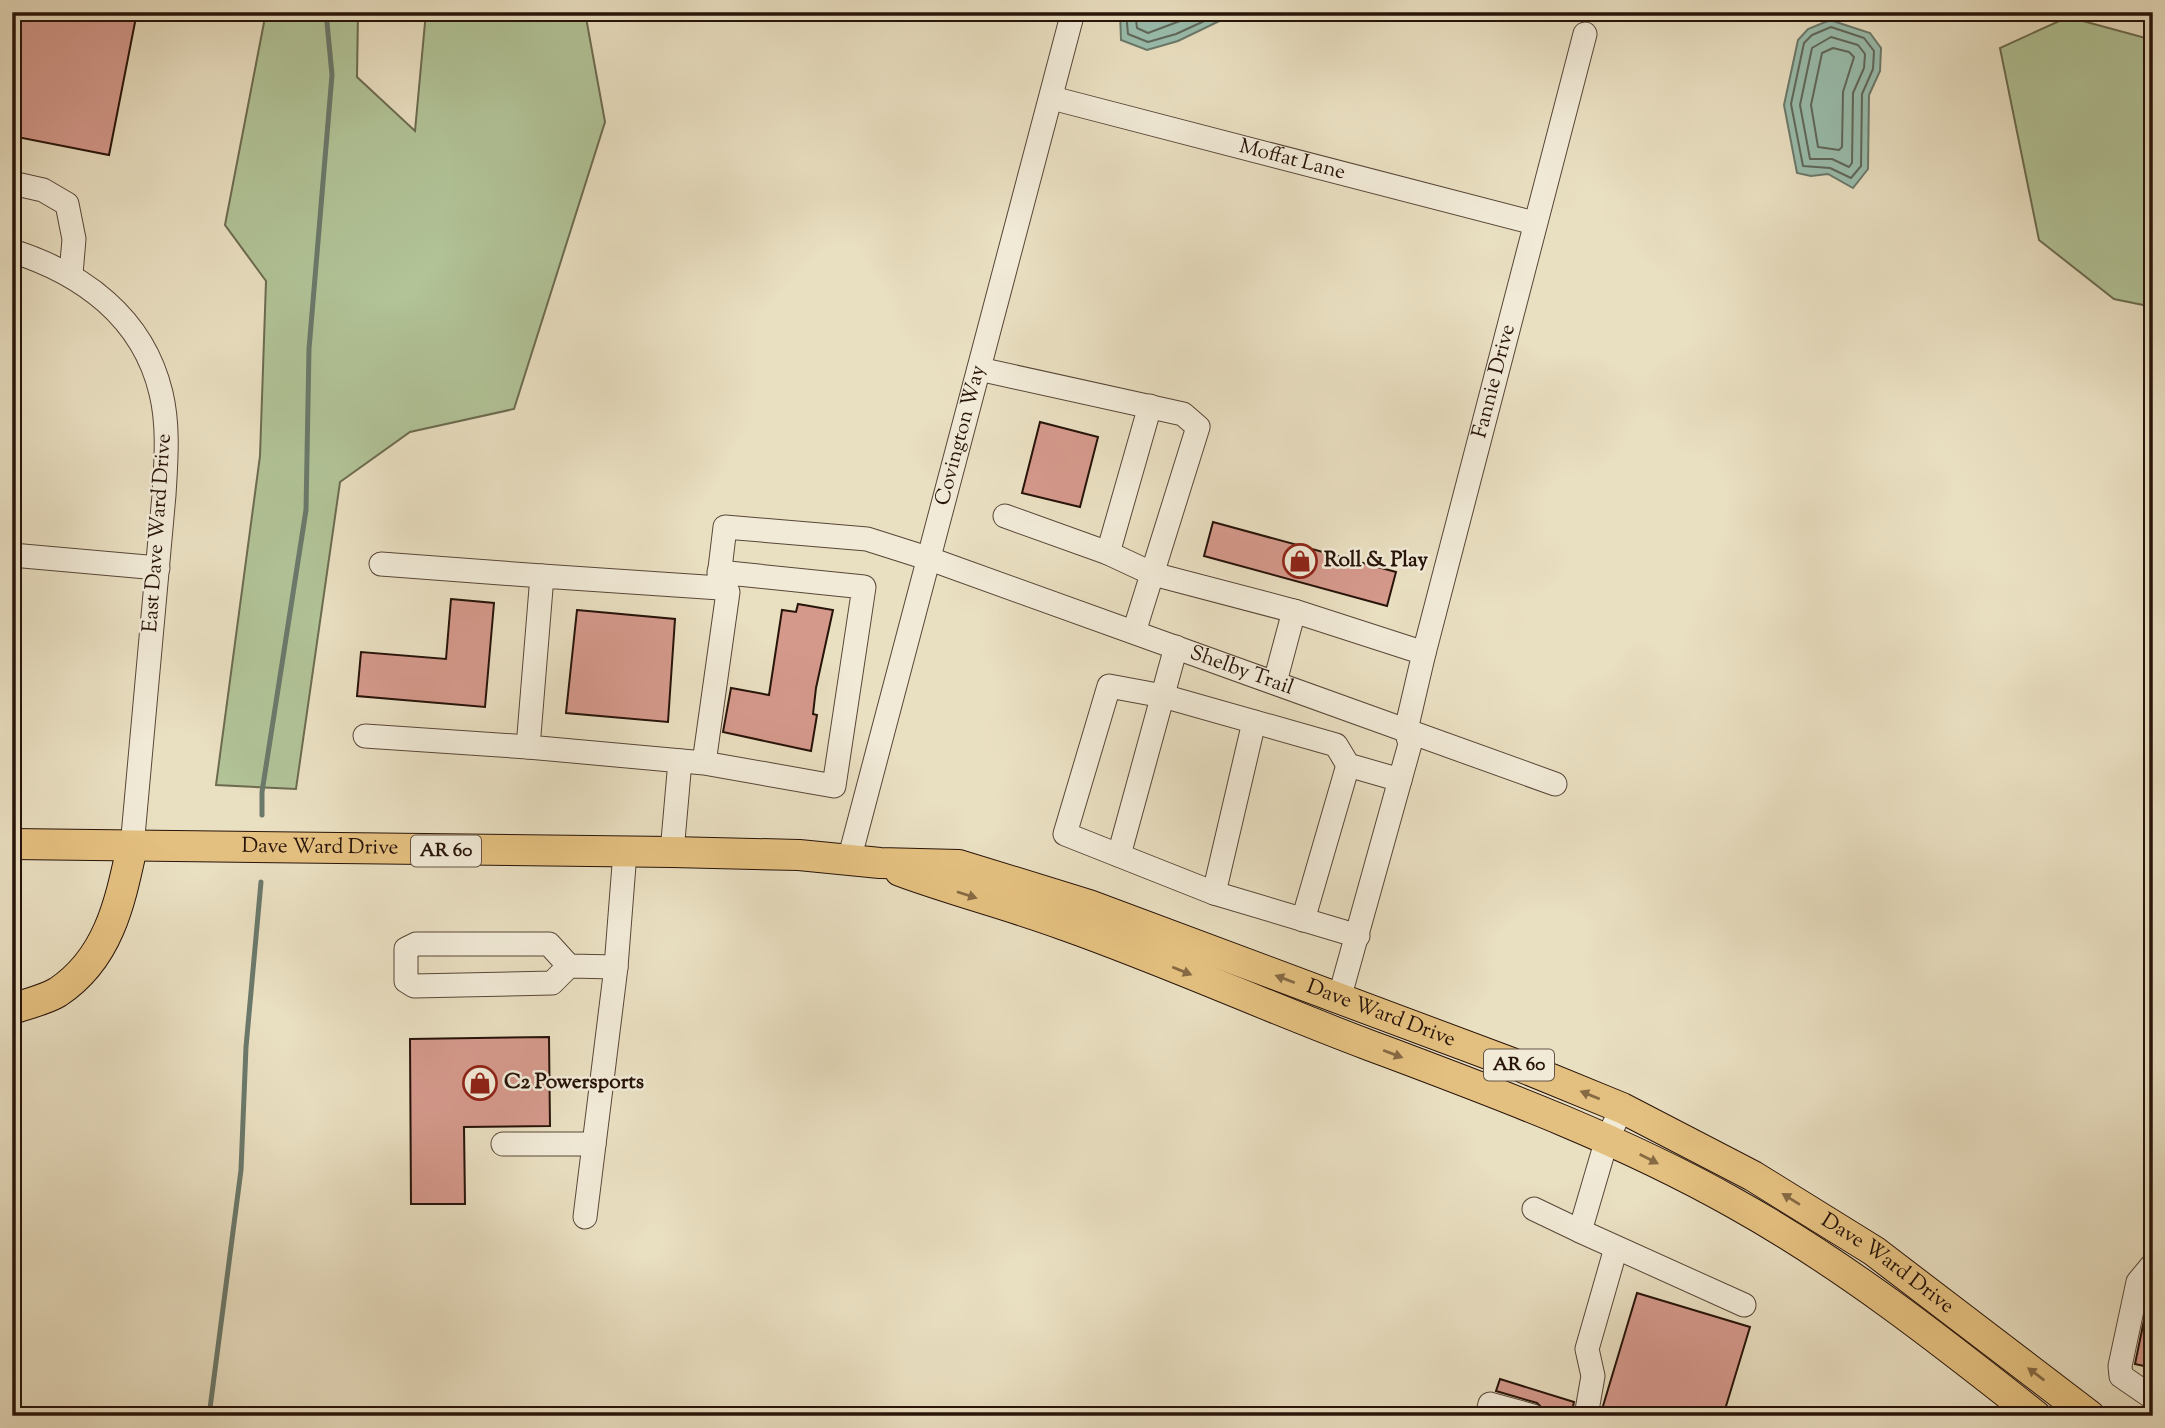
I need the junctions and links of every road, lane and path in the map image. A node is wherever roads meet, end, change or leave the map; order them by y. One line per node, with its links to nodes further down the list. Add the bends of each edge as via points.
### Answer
1 (1073, 12): 3 (street, Covington Way)
2 (1585, 34): 5 (street, Fannie Drive)
3 (1052, 98): 5 (street, Moffat Lane); 8 (street, Covington Way)
4 (12, 183): 7 (street, via 43,190 67,204 74,239)
5 (1534, 223): 22 (street, Fannie Drive)
6 (12, 251): 7 (street, East Dave Ward Drive)
7 (71, 274): 15 (street, East Dave Ward Drive, via 124,320 156,372 167,452)
8 (979, 369): 9 (street); 13 (street, Covington Way)
9 (1150, 406): 11 (street); 16 (street, via 1183,414 1198,427)
10 (1005, 516): 11 (street)
11 (1108, 553): 16 (street)
12 (12, 555): 15 (street)
13 (930, 559): 18 (street, Shelby Trail, via 867,539 725,527); 20 (street, Shelby Trail); 39 (street, Covington Way)
14 (381, 564): 17 (street)
15 (158, 568): 35 (street, East Dave Ward Drive)
16 (1153, 574): 19 (street); 20 (street)
17 (542, 576): 18 (street); 28 (street)
18 (718, 580): 30 (street, via 728,592); 30 (street, via 864,587 834,786)
19 (1294, 611): 22 (street); 23 (street)
20 (1134, 632): 21 (street, Shelby Trail)
21 (1176, 647): 23 (street, Shelby Trail); 24 (street)
22 (1424, 653): 26 (street, Fannie Drive)
23 (1275, 682): 26 (street, Shelby Trail)
24 (1163, 696): 25 (street); 38 (street); 38 (street, via 1109,685 1065,834)
25 (1254, 722): 31 (street, via 1336,745); 41 (street)
26 (1406, 730): 32 (street, Fannie Drive, via 1409,744); 33 (street, Shelby Trail)
27 (365, 736): 28 (street)
28 (528, 747): 29 (street)
29 (680, 761): 30 (street); 37 (street)
30 (704, 763)
31 (1348, 765): 32 (street); 42 (street)
32 (1400, 780): 43 (street, Fannie Drive)
33 (1555, 784)
34 (12, 844): 35 (main road, Dave Ward Drive / AR 60)
35 (132, 847): 36 (main road, Dave Ward Drive / AR 60); 47 (main road, via 116,919 91,962 57,993)
36 (625, 852): 37 (main road, Dave Ward Drive / AR 60); 45 (street)
37 (672, 852): 39 (main road, Dave Ward Drive / AR 60)
38 (1119, 855): 41 (street)
39 (849, 860): 40 (main road, Dave Ward Drive / AR 60)
40 (880, 863): 46 (main road, Dave Ward Drive / AR 60, one-way to 40, via 1089,905 959,865); 49 (main road, Dave Ward Drive / AR 60, one-way to 49, via 1062,924)
41 (1214, 893): 42 (street)
42 (1303, 919): 43 (street)
43 (1358, 936): 46 (street, Fannie Drive)
44 (569, 966): 44 (street, via 552,983 414,986 406,981 406,949 416,944 549,944); 45 (street)
45 (616, 967): 51 (street)
46 (1339, 999): 48 (main road, Dave Ward Drive / AR 60, one-way to 46)
47 (12, 1009)
48 (1622, 1108): 49 (street); 63 (main road, Dave Ward Drive / AR 60, one-way to 48, via 1874,1251 1753,1175)
49 (1607, 1139): 54 (street); 62 (main road, Dave Ward Drive / AR 60, one-way to 62, via 1735,1203 1824,1258 1944,1343)
50 (503, 1144): 51 (street)
51 (594, 1144): 53 (street)
52 (1534, 1209): 54 (street)
53 (585, 1217)
54 (1580, 1231): 55 (street)
55 (1616, 1248): 57 (street); 61 (street, via 1587,1349 1593,1376)
56 (2153, 1264): 58 (street, via 2138,1282 2120,1366 2121,1376)
57 (1744, 1305)
58 (2153, 1398)
59 (1487, 1416): 60 (street, via 1490,1404)
60 (1534, 1416)
61 (1586, 1416)
62 (2036, 1416)
63 (2090, 1416)

